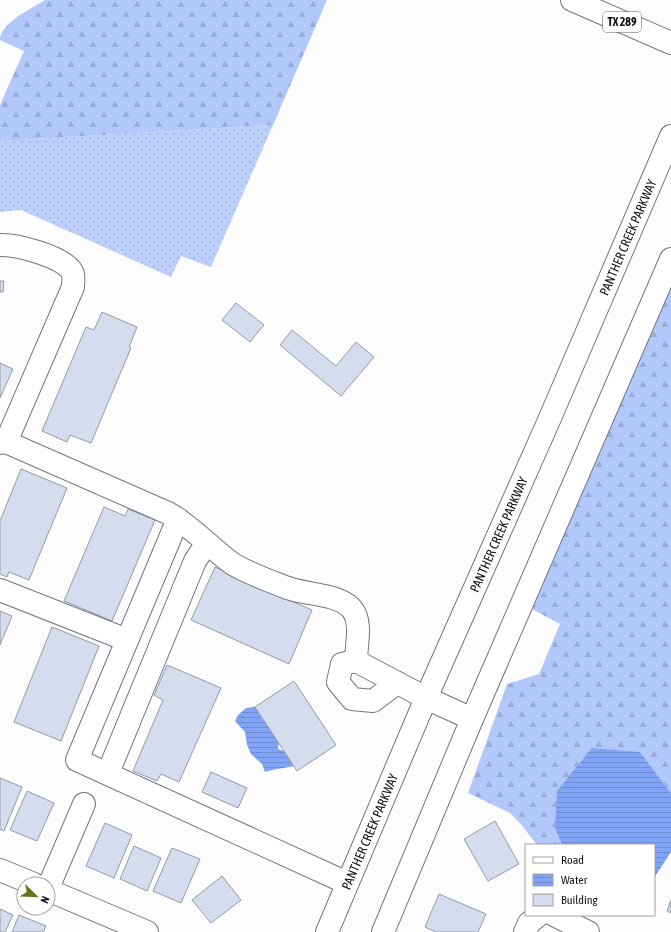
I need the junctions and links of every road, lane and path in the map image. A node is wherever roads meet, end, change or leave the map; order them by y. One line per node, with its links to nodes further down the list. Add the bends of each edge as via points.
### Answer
1 (572, 0): 2 (street, TX 289)
2 (662, 39): 3 (street)
3 (671, 57)
4 (671, 136): 14 (street, PANTHER CREEK PARKWAY)
5 (0, 245): 7 (street, via 27,248 61,262 70,268 73,274 73,286)
6 (671, 259): 15 (street)
7 (3, 442): 8 (street)
8 (178, 519): 9 (street); 11 (street)
9 (207, 543): 12 (street, via 231,563 286,588 346,604 358,621); 16 (street, via 195,561)
10 (0, 590): 11 (street)
11 (127, 640): 16 (street, via 77,760)
12 (356, 661): 13 (street); 13 (street, via 342,664 338,682 352,699 373,701)
13 (398, 683): 14 (street)
14 (426, 698): 15 (street); 21 (street, PANTHER CREEK PARKWAY)
15 (472, 719): 27 (street)
16 (108, 773): 21 (street)
17 (84, 804): 19 (street)
18 (0, 870): 20 (street)
19 (54, 876)
20 (16, 877)
21 (347, 883): 26 (street, PANTHER CREEK PARKWAY)
22 (56, 892): 25 (street)
23 (538, 916): 28 (street, via 529,923)
24 (556, 916): 29 (street)
25 (147, 932)
26 (326, 932)
27 (383, 932)
28 (525, 932)
29 (588, 932)

